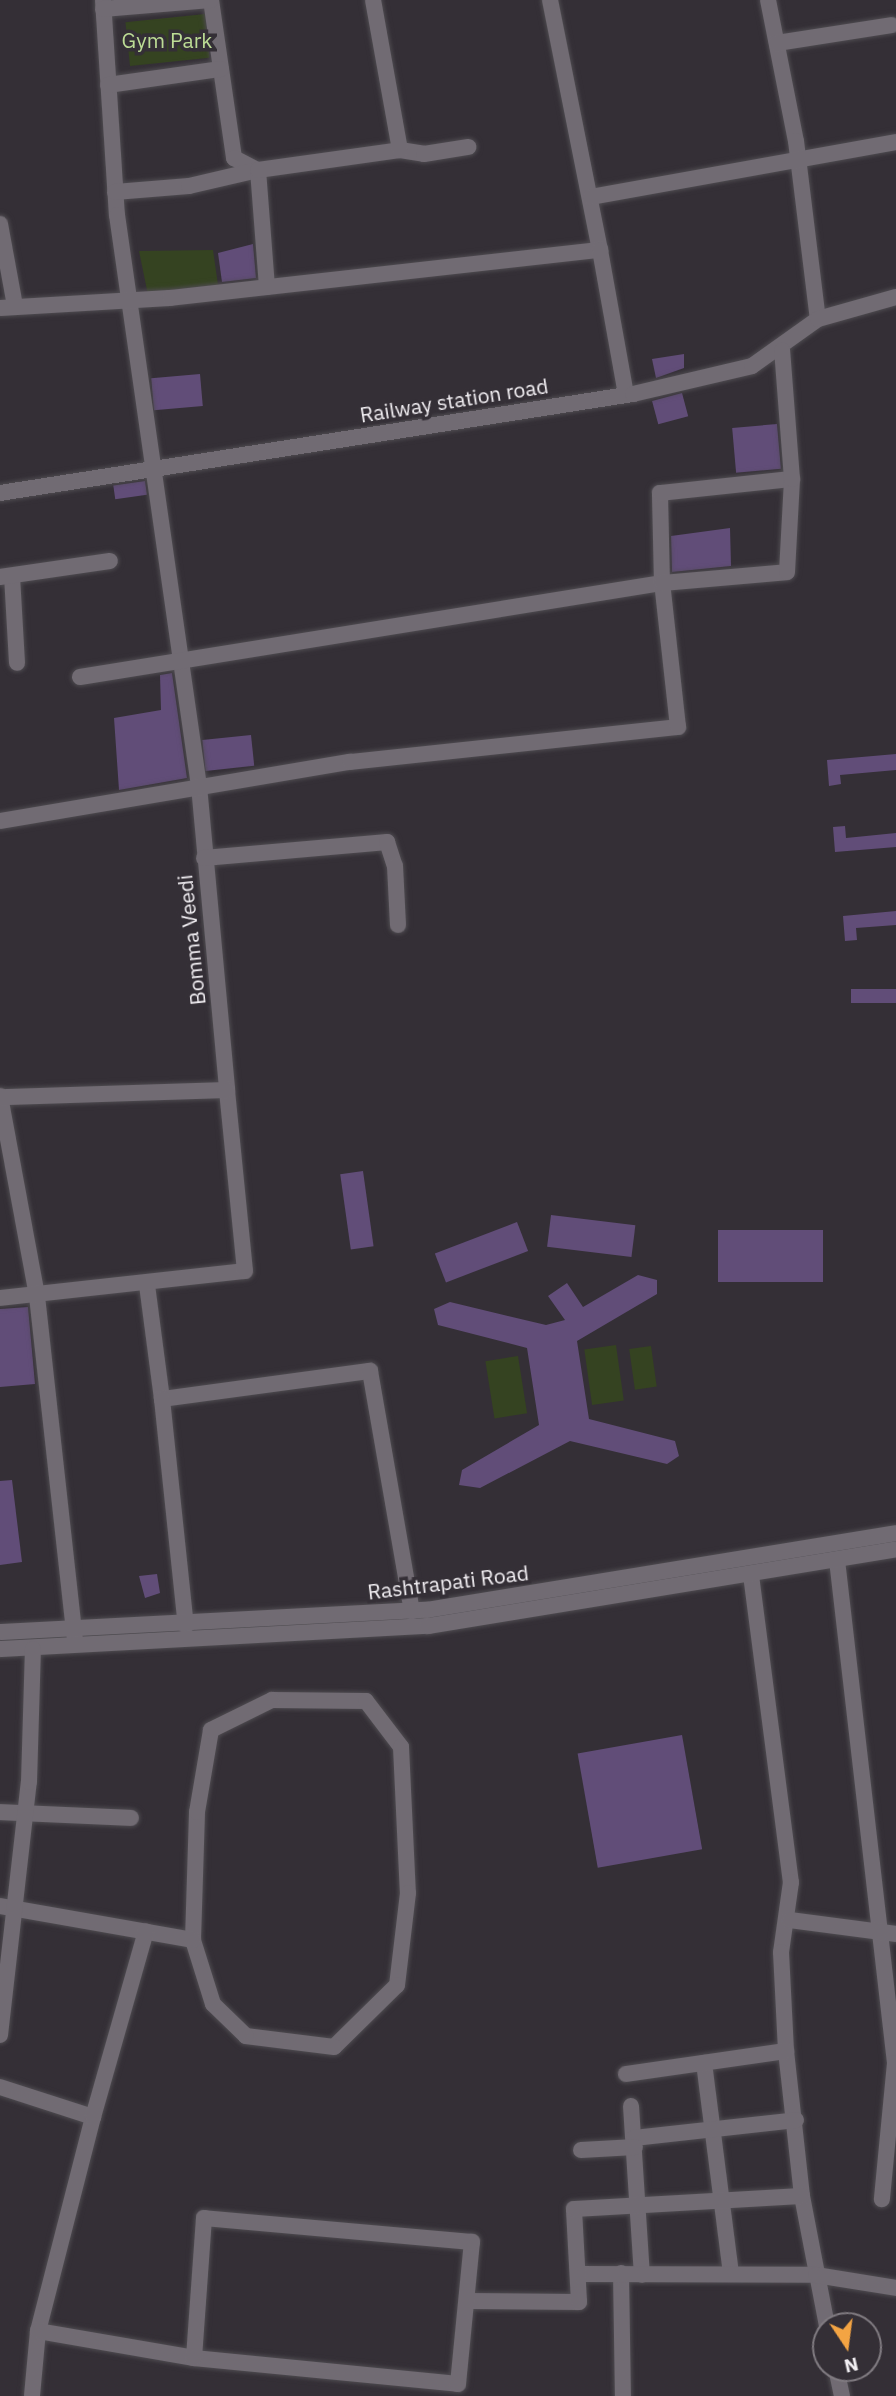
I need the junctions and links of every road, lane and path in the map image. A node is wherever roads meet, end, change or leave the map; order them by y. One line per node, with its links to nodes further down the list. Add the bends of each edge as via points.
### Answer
1 (211, 0): 5 (street); 8 (street)
2 (373, 0): 12 (street)
3 (550, 0): 16 (street)
4 (768, 0): 7 (street)
5 (103, 4): 9 (street)
6 (892, 25): 7 (street)
7 (777, 43): 13 (street)
8 (221, 69): 9 (street); 14 (street, via 234,158)
9 (108, 85): 15 (street)
10 (896, 142): 13 (street)
11 (468, 147): 12 (street, via 424,154)
12 (400, 150): 14 (street)
13 (797, 157): 16 (street); 23 (street)
14 (258, 170): 15 (street, via 189,186); 19 (street)
15 (115, 192): 21 (street)
16 (590, 197): 18 (street)
17 (0, 224): 22 (street)
18 (600, 250): 19 (street); 25 (street)
19 (267, 288): 21 (street)
20 (896, 298): 23 (street, Railway station road)
21 (130, 300): 22 (street); 26 (street)
22 (7, 307)
23 (818, 319): 24 (street, Railway station road)
24 (782, 350): 25 (street, Railway station road, via 752,366); 27 (street)
25 (626, 395): 26 (street, Railway station road)
26 (156, 467): 28 (street, Railway station road); 32 (street)
27 (792, 480): 31 (street, via 787,572); 31 (street, via 660,493)
28 (0, 492)
29 (110, 561): 30 (street)
30 (6, 577): 33 (street)
31 (662, 583): 32 (street); 35 (street, via 678,727 480,745)
32 (183, 662): 34 (street); 35 (street, Bomma Veedi)
33 (17, 663)
34 (80, 677)
35 (200, 786): 36 (street); 37 (street, Bomma Veedi)
36 (0, 821)
37 (204, 858): 38 (street, via 387,842 396,866); 39 (street, Bomma Veedi)
38 (398, 925)
39 (227, 1090): 40 (street); 41 (street, Bomma Veedi, via 245,1271)
40 (0, 1096): 42 (street)
41 (147, 1285): 42 (street); 44 (street)
42 (37, 1296): 43 (street); 52 (street)
43 (0, 1298)
44 (162, 1399): 49 (street, via 370,1371); 50 (street)
45 (896, 1533): 49 (street, Rashtrapati Road)
46 (896, 1549): 47 (street, Rashtrapati Road)
47 (837, 1560): 48 (street, Rashtrapati Road); 61 (street)
48 (751, 1575): 52 (street, Rashtrapati Road, via 428,1626); 59 (street, via 791,1882)
49 (412, 1611): 50 (street, Rashtrapati Road)
50 (186, 1626): 52 (street, Rashtrapati Road)
51 (0, 1633): 52 (street, Rashtrapati Road)
52 (75, 1639): 54 (street, Rashtrapati Road)
53 (0, 1648): 54 (street, Rashtrapati Road)
54 (33, 1650): 56 (street)
55 (0, 1812): 56 (street)
56 (26, 1815): 57 (street); 58 (street)
57 (131, 1818)
58 (7, 1907): 60 (street); 64 (street)
59 (790, 1920): 61 (street); 65 (street, via 781,1952)
60 (146, 1931): 63 (street); 70 (street)
61 (877, 1934): 62 (street); 76 (street, via 895,2063)
62 (896, 1934)
63 (193, 1940): 63 (street, via 213,2004 246,2036 334,2047 397,1985 408,1893 401,1747 366,1701 272,1700 211,1730 197,1812)
64 (0, 2035)
65 (786, 2051): 66 (street); 71 (street)
66 (704, 2063): 67 (street); 72 (street)
67 (626, 2074)
68 (0, 2087): 70 (street)
69 (631, 2106): 73 (street)
70 (93, 2117): 87 (street)
71 (796, 2120): 72 (street); 75 (street)
72 (715, 2132): 73 (street); 77 (street)
73 (634, 2143): 74 (street); 78 (street)
74 (582, 2150)
75 (802, 2196): 77 (street); 82 (street)
76 (883, 2199)
77 (724, 2201): 78 (street); 80 (street)
78 (639, 2209): 81 (street, via 574,2209); 83 (street)
79 (621, 2273): 81 (street); 83 (street); 90 (street)
80 (731, 2273): 82 (street); 83 (street)
81 (578, 2274): 85 (street, via 579,2302)
82 (816, 2274): 84 (street); 86 (street)
83 (642, 2275)
84 (896, 2288)
85 (469, 2301): 88 (street, via 458,2384); 88 (street, via 471,2242 204,2218)
86 (824, 2312)
87 (38, 2331): 88 (street); 89 (street)
88 (194, 2358)
89 (32, 2396)
90 (623, 2396)

